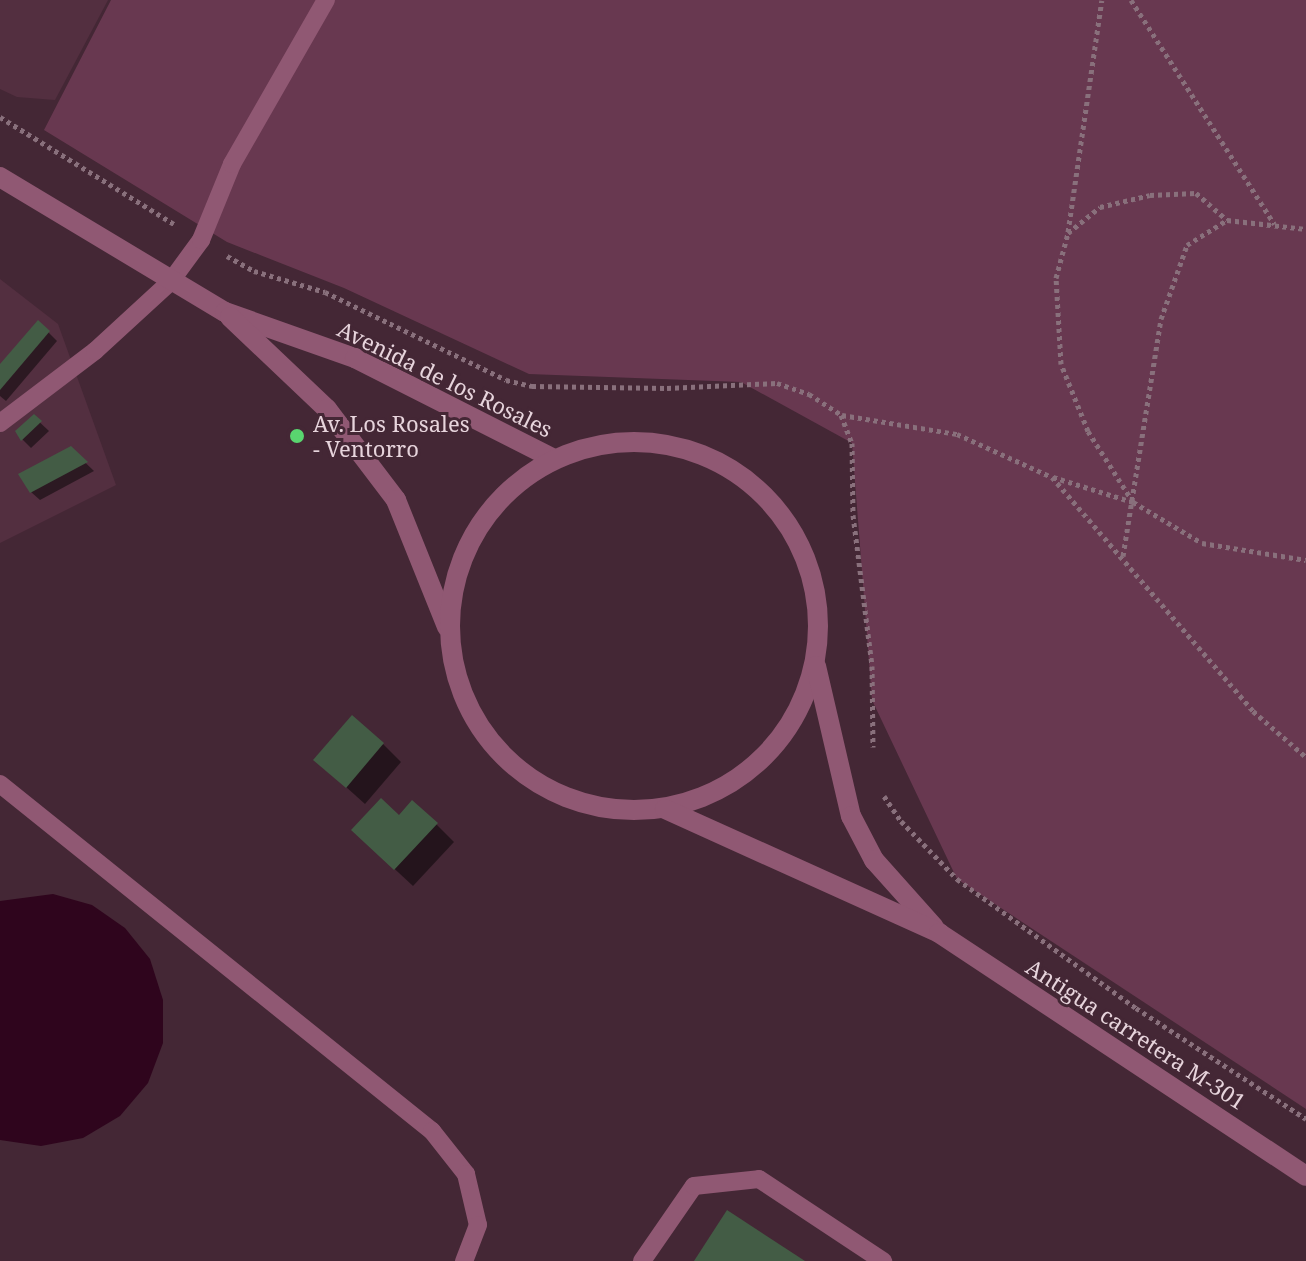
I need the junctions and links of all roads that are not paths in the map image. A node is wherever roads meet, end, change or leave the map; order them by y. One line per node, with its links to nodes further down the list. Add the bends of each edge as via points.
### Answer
1 (326, 0): 3 (lane, via 232,164 201,240)
2 (0, 177): 3 (street, Avenida de los Rosales)
3 (171, 281): 4 (street, Avenida de los Rosales); 5 (lane, via 95,351)
4 (225, 312): 6 (street, Avenida de los Rosales, via 355,358); 7 (street, Avenida de los Rosales, via 327,409 396,500)
5 (0, 423)
6 (554, 459): 7 (street, via 510,488 476,529 454,578); 8 (street, via 611,442 670,443 726,464 749,482 772,501 804,550 819,608)
7 (448, 630): 10 (street, via 461,693 493,747 542,787 601,808)
8 (816, 666): 10 (street, via 796,718 762,761 717,791); 11 (street, Antigua carretera M-301, via 851,816 874,860)
9 (0, 784): 13 (lane, via 432,1131 466,1174 469,1186 478,1225)
10 (665, 809): 11 (street, Antigua carretera M-301)
11 (939, 933): 12 (street, Antigua carretera M-301)
12 (1303, 1174)
13 (464, 1261)
14 (642, 1261): 15 (lane, via 694,1186 759,1179)
15 (883, 1261)

